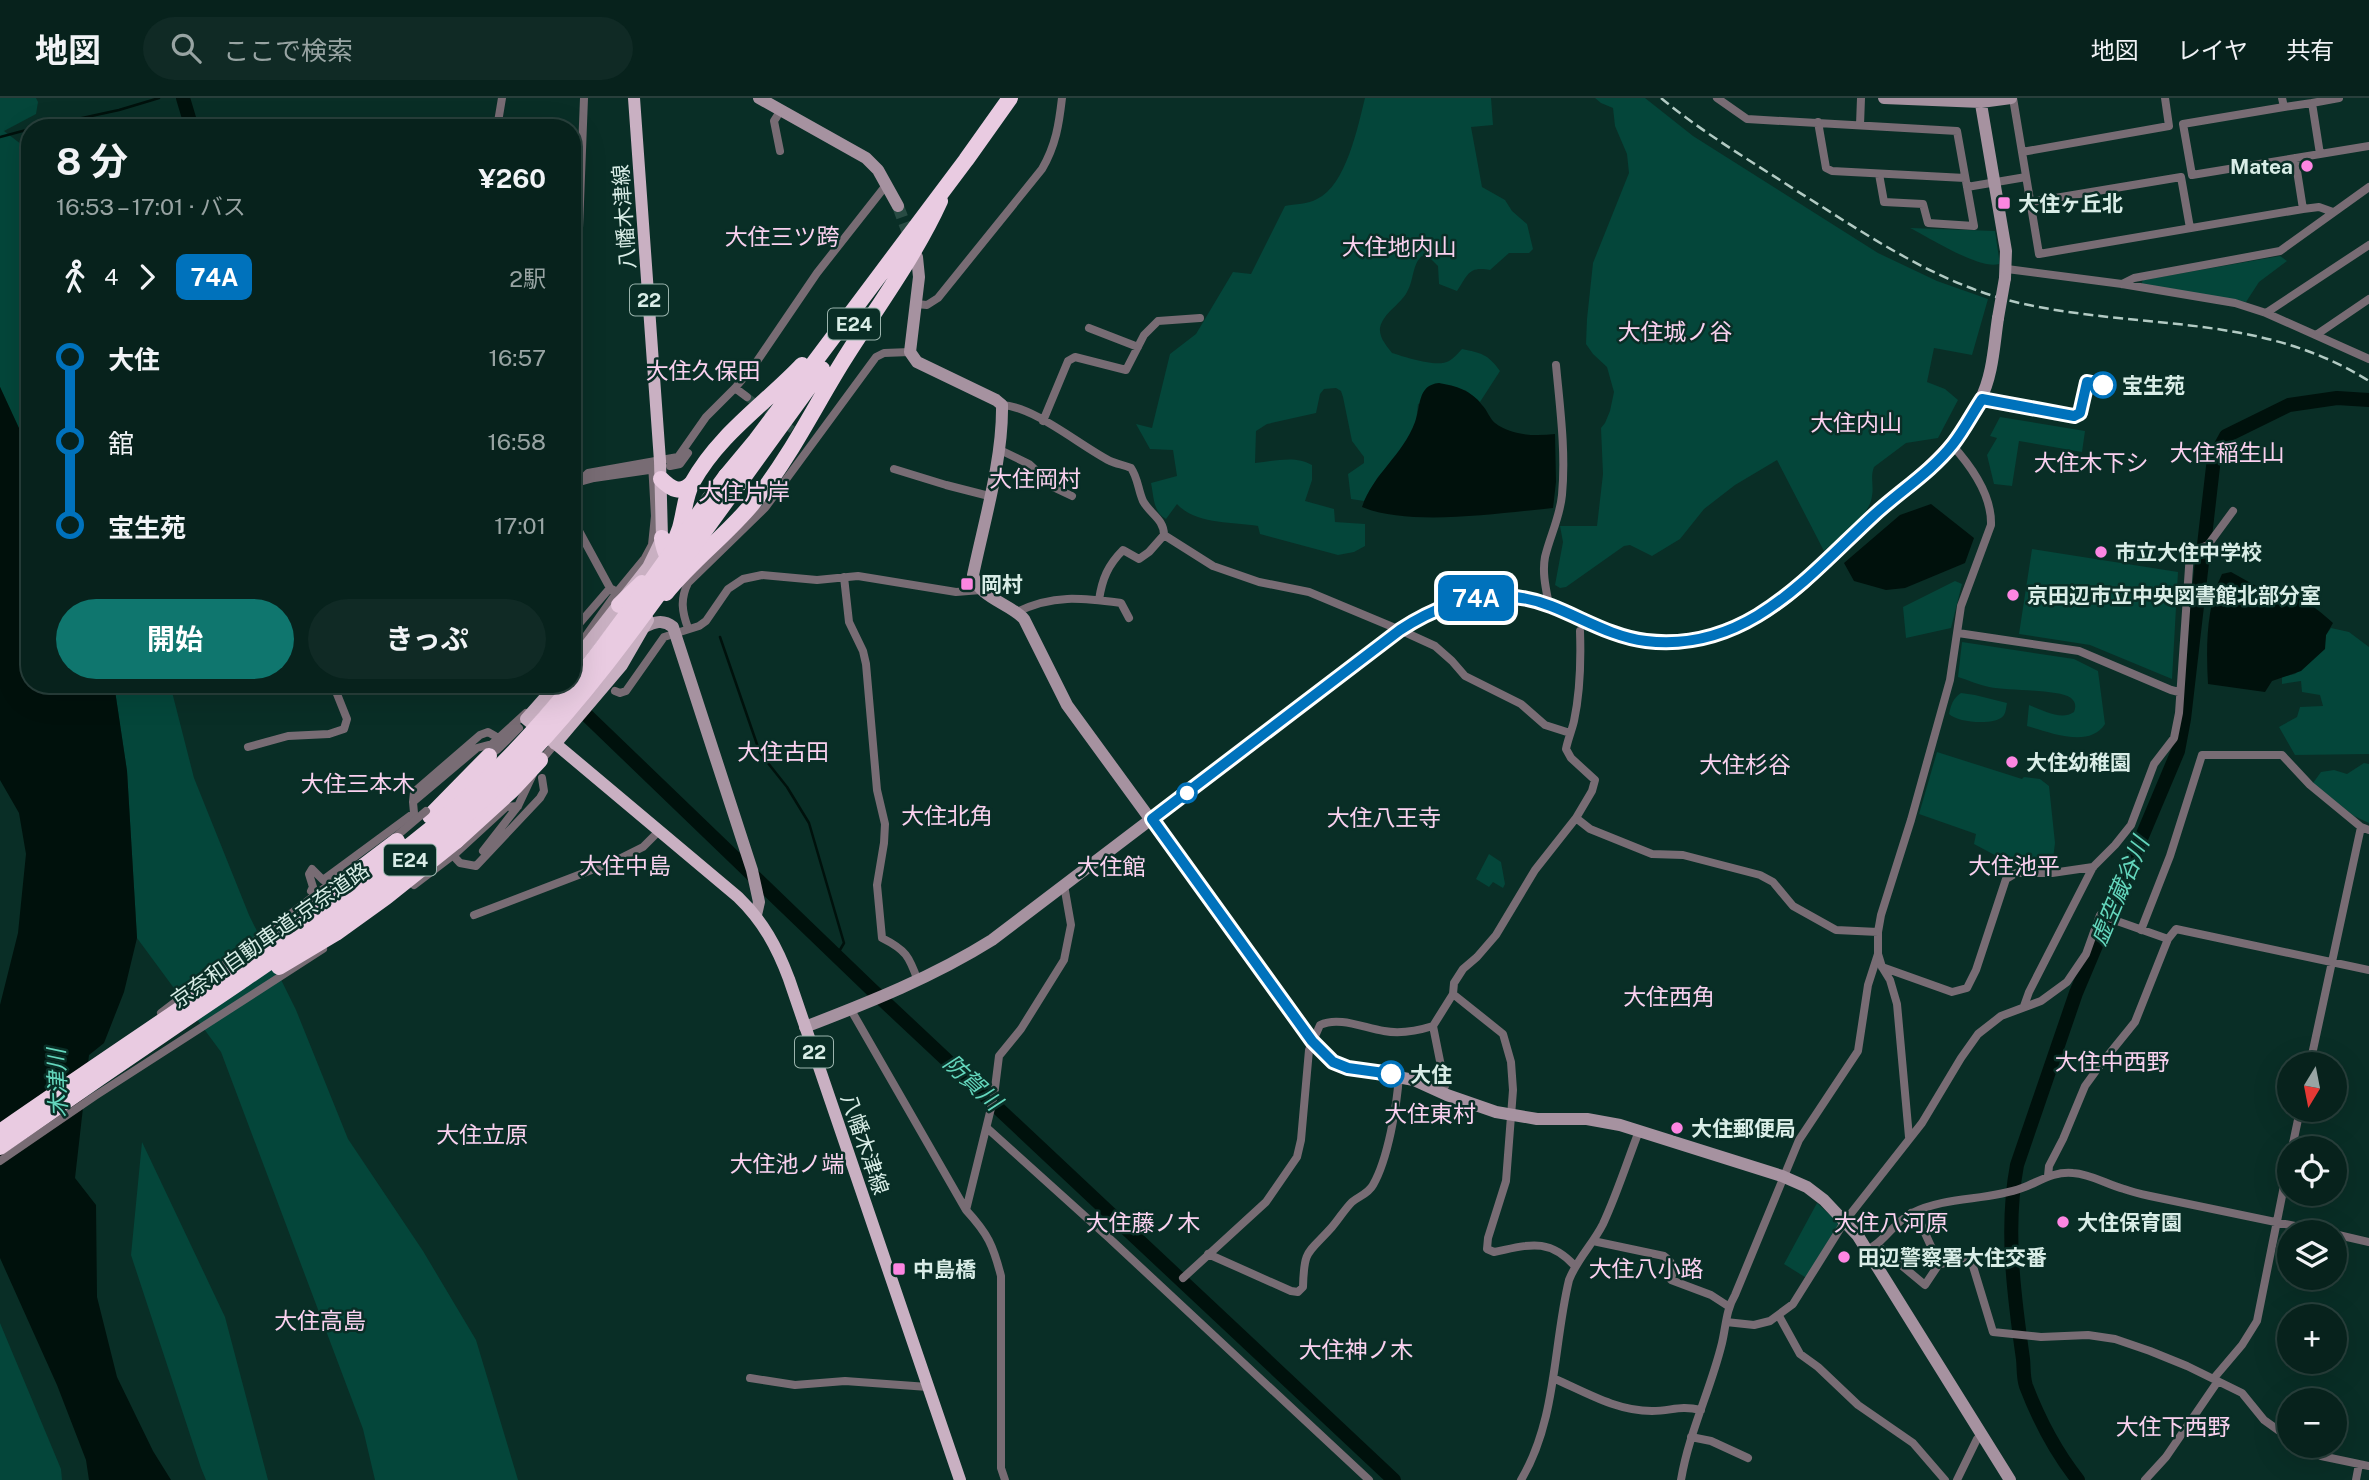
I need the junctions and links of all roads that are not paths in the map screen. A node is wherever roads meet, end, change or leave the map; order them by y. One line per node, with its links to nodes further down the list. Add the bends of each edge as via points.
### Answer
1 (502, 98): 18 (street)
2 (584, 98): 21 (street)
3 (634, 98): 61 (main road, 八幡木津線 / 22)
4 (759, 98): 17 (street)
5 (1010, 98): 27 (highway, 京奈和自動車道;京奈道路 / E24)
6 (1062, 98): 46 (street, via 1059,131 1042,169 938,299)
7 (1717, 98): 19 (street, via 1747,119)
8 (1861, 98): 20 (street)
9 (1884, 98): 13 (street)
10 (2012, 98): 14 (street); 24 (street)
11 (2165, 98): 24 (street, via 2169,126)
12 (2339, 98): 16 (street)
13 (1940, 99): 14 (street)
14 (1980, 100): 31 (street)
15 (2283, 103): 16 (street); 26 (street, via 2183,124 2192,175)
16 (2312, 103): 25 (street)
17 (781, 110): 23 (street, via 774,121); 32 (street, via 866,158)
18 (498, 119)
19 (1818, 122): 20 (street); 28 (street, via 1826,168)
20 (1860, 125): 30 (street, via 1957,131)
21 (581, 141)
22 (2369, 146): 25 (street)
23 (780, 151)
24 (2022, 152): 29 (street)
25 (2320, 154): 26 (street)
26 (2295, 158): 37 (street)
27 (966, 160): 34 (highway, 京奈和自動車道;京奈道路 / E24); 44 (highway, 京奈和自動車道;京奈道路 / E24)
28 (1880, 174): 30 (street); 30 (street, via 1884,202 1923,204 1928,223 1974,226)
29 (2026, 177): 31 (street); 35 (street)
30 (1966, 183): 31 (street)
31 (1995, 183): 42 (street)
32 (887, 184): 36 (street); 55 (street)
33 (2369, 187): 38 (street)
34 (940, 201): 64 (highway, 京奈和自動車道;京奈道路 / E24); 74 (highway, via 925,233 784,460 739,521)
35 (2031, 202): 39 (street, via 2181,177); 39 (street, via 2039,254)
36 (898, 206)
37 (2303, 209): 38 (street, via 2319,206); 39 (street)
38 (2333, 212): 43 (street, via 2280,251)
39 (2190, 228)
40 (2369, 245): 47 (street)
41 (918, 257): 46 (street)
42 (2006, 273): 43 (street); 59 (street, bridge, via 1982,399)
43 (2122, 284): 47 (street, via 2235,303)
44 (867, 291): 64 (highway, 京奈和自動車道;京奈道路 / E24); 65 (highway, via 800,367 724,437)
45 (2369, 299): 50 (street)
46 (916, 304): 52 (street)
47 (2266, 313): 50 (street)
48 (1199, 318): 51 (street, via 1158,321)
49 (1089, 328): 51 (street)
50 (2316, 335): 53 (street)
51 (1138, 347): 58 (street, via 1126,370 1075,357 1068,361)
52 (910, 352): 57 (street, via 917,362); 85 (street, via 876,357 808,442 765,508 688,583 682,612)
53 (2369, 359)
54 (1556, 365): 80 (street, via 1562,495 1545,557)
55 (736, 388): 56 (street); 61 (street, via 706,417 678,457)
56 (747, 397)
57 (1002, 405): 58 (street); 60 (street)
58 (1043, 421): 71 (street, via 1131,468 1143,501 1160,521)
59 (1952, 445): 80 (street, via 1785,599 1720,634 1646,641); 89 (street, via 1966,461 1991,512 1987,538 1961,606)
60 (998, 449): 66 (street); 67 (street, via 1029,464 1055,488)
61 (659, 468): 63 (street, via 588,473); 65 (highway, via 672,489 680,491); 68 (main road, 八幡木津線 / 22); 77 (street, via 652,545)
62 (894, 469): 66 (street)
63 (581, 479)
64 (732, 481): 92 (highway, 京奈和自動車道;京奈道路 / E24, bridge); 138 (highway, 京奈和自動車道;京奈道路 / E24, bridge, via 612,657 515,769 387,879)
65 (692, 484): 73 (highway, via 679,535)
66 (989, 496): 76 (street, via 973,575)
67 (1072, 496)
68 (662, 501): 72 (main road, 八幡木津線 / 22); 73 (main road, 八幡木津線 / 22)
69 (2233, 511): 94 (street, via 2207,545 2190,553)
70 (581, 532): 77 (street)
71 (1164, 535): 78 (street, via 1139,559 1126,550 1121,552 1102,580); 86 (street, via 1213,566 1309,592)
72 (662, 538): 73 (highway); 77 (main road, 八幡木津線 / 22, via 648,567)
73 (666, 554): 74 (highway, via 684,566); 77 (highway, via 629,598); 79 (main road, 八幡木津線 / 22)
74 (697, 561): 79 (highway)
75 (844, 577): 76 (street, via 956,592); 85 (street, via 817,580 762,575 743,579 728,589 706,621); 129 (street, via 849,622 866,664 877,790 885,824 877,885 882,938 910,958)
76 (981, 590): 81 (street)
77 (615, 595): 83 (street); 90 (street); 91 (main road, 八幡木津線 / 22)
78 (1099, 600): 81 (street, via 1051,599); 82 (street, via 1121,603)
79 (657, 605): 84 (main road, 八幡木津線 / 22)
80 (1549, 605): 86 (street, via 1501,596 1469,598 1423,615)
81 (1017, 612): 112 (street, via 1067,705)
82 (1129, 618)
83 (581, 624)
84 (642, 628): 88 (street, via 662,622); 102 (main road, 八幡木津線 / 22, via 622,665)
85 (688, 628): 88 (street)
86 (1400, 630): 100 (street, via 1434,646 1465,676 1521,704 1545,725); 112 (street)
87 (1580, 631): 100 (street, via 1581,660)
88 (675, 633): 93 (street, via 664,637 626,691); 121 (street, via 752,870)
89 (1958, 633): 94 (street, via 2079,651); 123 (street, via 1950,680)
90 (581, 642)
91 (581, 650)
92 (581, 674)
93 (615, 691)
94 (2179, 692): 117 (street, via 2174,738 2154,764 2131,825)
95 (337, 693): 103 (street, via 347,719 344,729)
96 (546, 693): 99 (main road)
97 (546, 693): 107 (street, via 492,744 477,748)
98 (566, 693): 132 (highway, 京奈和自動車道;京奈道路 / E24, bridge, via 490,776 379,870)
99 (526, 719): 102 (main road, 八幡木津線 / 22); 104 (street)
100 (1570, 733): 111 (street, via 1566,749 1595,780)
101 (495, 736): 107 (street, via 488,732 480,735 414,792)
102 (555, 744): 105 (street); 114 (main road, 八幡木津線 / 22)
103 (248, 747)
104 (489, 756): 110 (highway)
105 (540, 760): 108 (street); 115 (highway)
106 (542, 778): 116 (street, via 540,798)
107 (413, 802): 109 (street)
108 (518, 806): 115 (street, via 506,807); 116 (street)
109 (414, 813): 116 (street, via 460,863); 119 (street, via 323,880 312,869)
110 (428, 813): 132 (highway, bridge); 142 (street, bridge, via 155,1018)
111 (1576, 818): 123 (street, via 1590,829 1652,855 1683,855 1760,875 1773,882 1793,906 1836,930); 130 (street, via 1535,870 1496,935 1463,970)
112 (1152, 819): 118 (street); 136 (street)
113 (2365, 829): 122 (street, via 2310,785 2282,755 2202,754); 126 (street)
114 (660, 831): 120 (street, via 643,848 615,861); 121 (main road, 八幡木津線 / 22)
115 (456, 847): 138 (highway, bridge, via 336,933); 148 (street, bridge, via 308,960)
116 (472, 866)
117 (2094, 867): 127 (street, via 2016,873 2006,879 1967,988 1952,992); 131 (street)
118 (1064, 885): 129 (street, via 992,940); 143 (street, via 1071,925 1064,960 999,1056)
119 (311, 891)
120 (474, 915)
121 (757, 915): 135 (main road, 八幡木津線 / 22, via 781,957)
122 (2141, 930): 124 (street); 131 (street, via 2100,915 2086,954 2067,982)
123 (1878, 932): 125 (street)
124 (2168, 939): 126 (street, via 2176,929); 150 (street, via 2135,1022 2085,1086)
125 (1878, 954): 127 (street); 149 (street, via 1866,994 1858,1052 1799,1140)
126 (2332, 962): 128 (street); 137 (street)
127 (1882, 967): 146 (street, via 1897,1004)
128 (2369, 970)
129 (918, 981): 133 (street)
130 (1453, 994): 134 (street); 141 (street, via 1503,1034 1511,1062)
131 (2024, 1006): 146 (street, via 1978,1034)
132 (177, 1010): 145 (highway, 京奈和自動車道;京奈道路 / E24, bridge)
133 (851, 1010): 135 (street); 152 (street)
134 (1433, 1026): 136 (street, via 1395,1032 1328,1022 1320,1026); 140 (street)
135 (805, 1027): 170 (main road, 八幡木津線 / 22)
136 (1312, 1041): 139 (street, via 1333,1062); 160 (street, via 1297,1157 1266,1202)
137 (2313, 1052)
138 (126, 1061): 147 (highway, 京奈和自動車道;京奈道路 / E24, bridge)
139 (1399, 1075): 140 (street); 160 (street, via 1394,1116 1373,1185 1308,1251 1303,1287 1298,1292)
140 (1443, 1093): 141 (street)
141 (1512, 1115): 144 (street, via 1587,1119); 162 (street, via 1506,1181 1487,1249 1549,1245)
142 (0, 1124)
143 (987, 1128): 152 (street); 181 (street)
144 (1639, 1131): 149 (street); 157 (street)
145 (0, 1132)
146 (1909, 1138): 154 (street)
147 (0, 1147)
148 (0, 1161)
149 (1782, 1176): 154 (street, via 1807,1187); 164 (street)
150 (2048, 1176): 153 (street, via 2020,1189); 155 (street, via 2071,1172 2091,1176 2150,1196)
151 (2279, 1206): 155 (street)
152 (966, 1210): 180 (street, via 985,1231 1001,1276)
153 (1911, 1213): 159 (street); 161 (street, via 1920,1222)
154 (1845, 1221): 159 (street); 165 (street, via 1793,1304)
155 (2276, 1222): 169 (street, via 2257,1321)
156 (2347, 1237): 158 (street)
157 (1593, 1241): 162 (street); 164 (street, via 1664,1256 1674,1268 1671,1280)
158 (2369, 1242)
159 (1872, 1248): 161 (street, via 1925,1285); 173 (street)
160 (1208, 1254): 163 (street)
161 (1939, 1264): 169 (street, via 1972,1263 1993,1332 2115,1339)
162 (1574, 1266): 168 (street)
163 (1183, 1278)
164 (1728, 1306): 166 (street)
165 (1779, 1316): 166 (street, via 1754,1325); 184 (street, via 1800,1354 1858,1405 1913,1443)
166 (1726, 1322): 171 (street)
167 (750, 1378): 170 (street, via 795,1385 845,1381)
168 (1553, 1378): 171 (street, via 1614,1405 1653,1411 1680,1406); 182 (street, via 1535,1451)
169 (2216, 1380): 172 (street, via 2242,1393); 187 (street, via 2166,1457)
170 (928, 1387): 179 (main road, 八幡木津線 / 22)
171 (1701, 1410): 174 (street)
172 (2277, 1429)
173 (1982, 1434): 185 (street); 186 (street)
174 (1691, 1437): 175 (street); 183 (street)
175 (1748, 1458)
176 (2330, 1458): 177 (street)
177 (2359, 1464): 178 (street); 188 (street)
178 (2369, 1466)
179 (960, 1480)
180 (1004, 1480)
181 (1369, 1480)
182 (1521, 1480)
183 (1681, 1480)
184 (1945, 1480)
185 (1957, 1480)
186 (2010, 1480)
187 (2145, 1480)
188 (2356, 1480)

